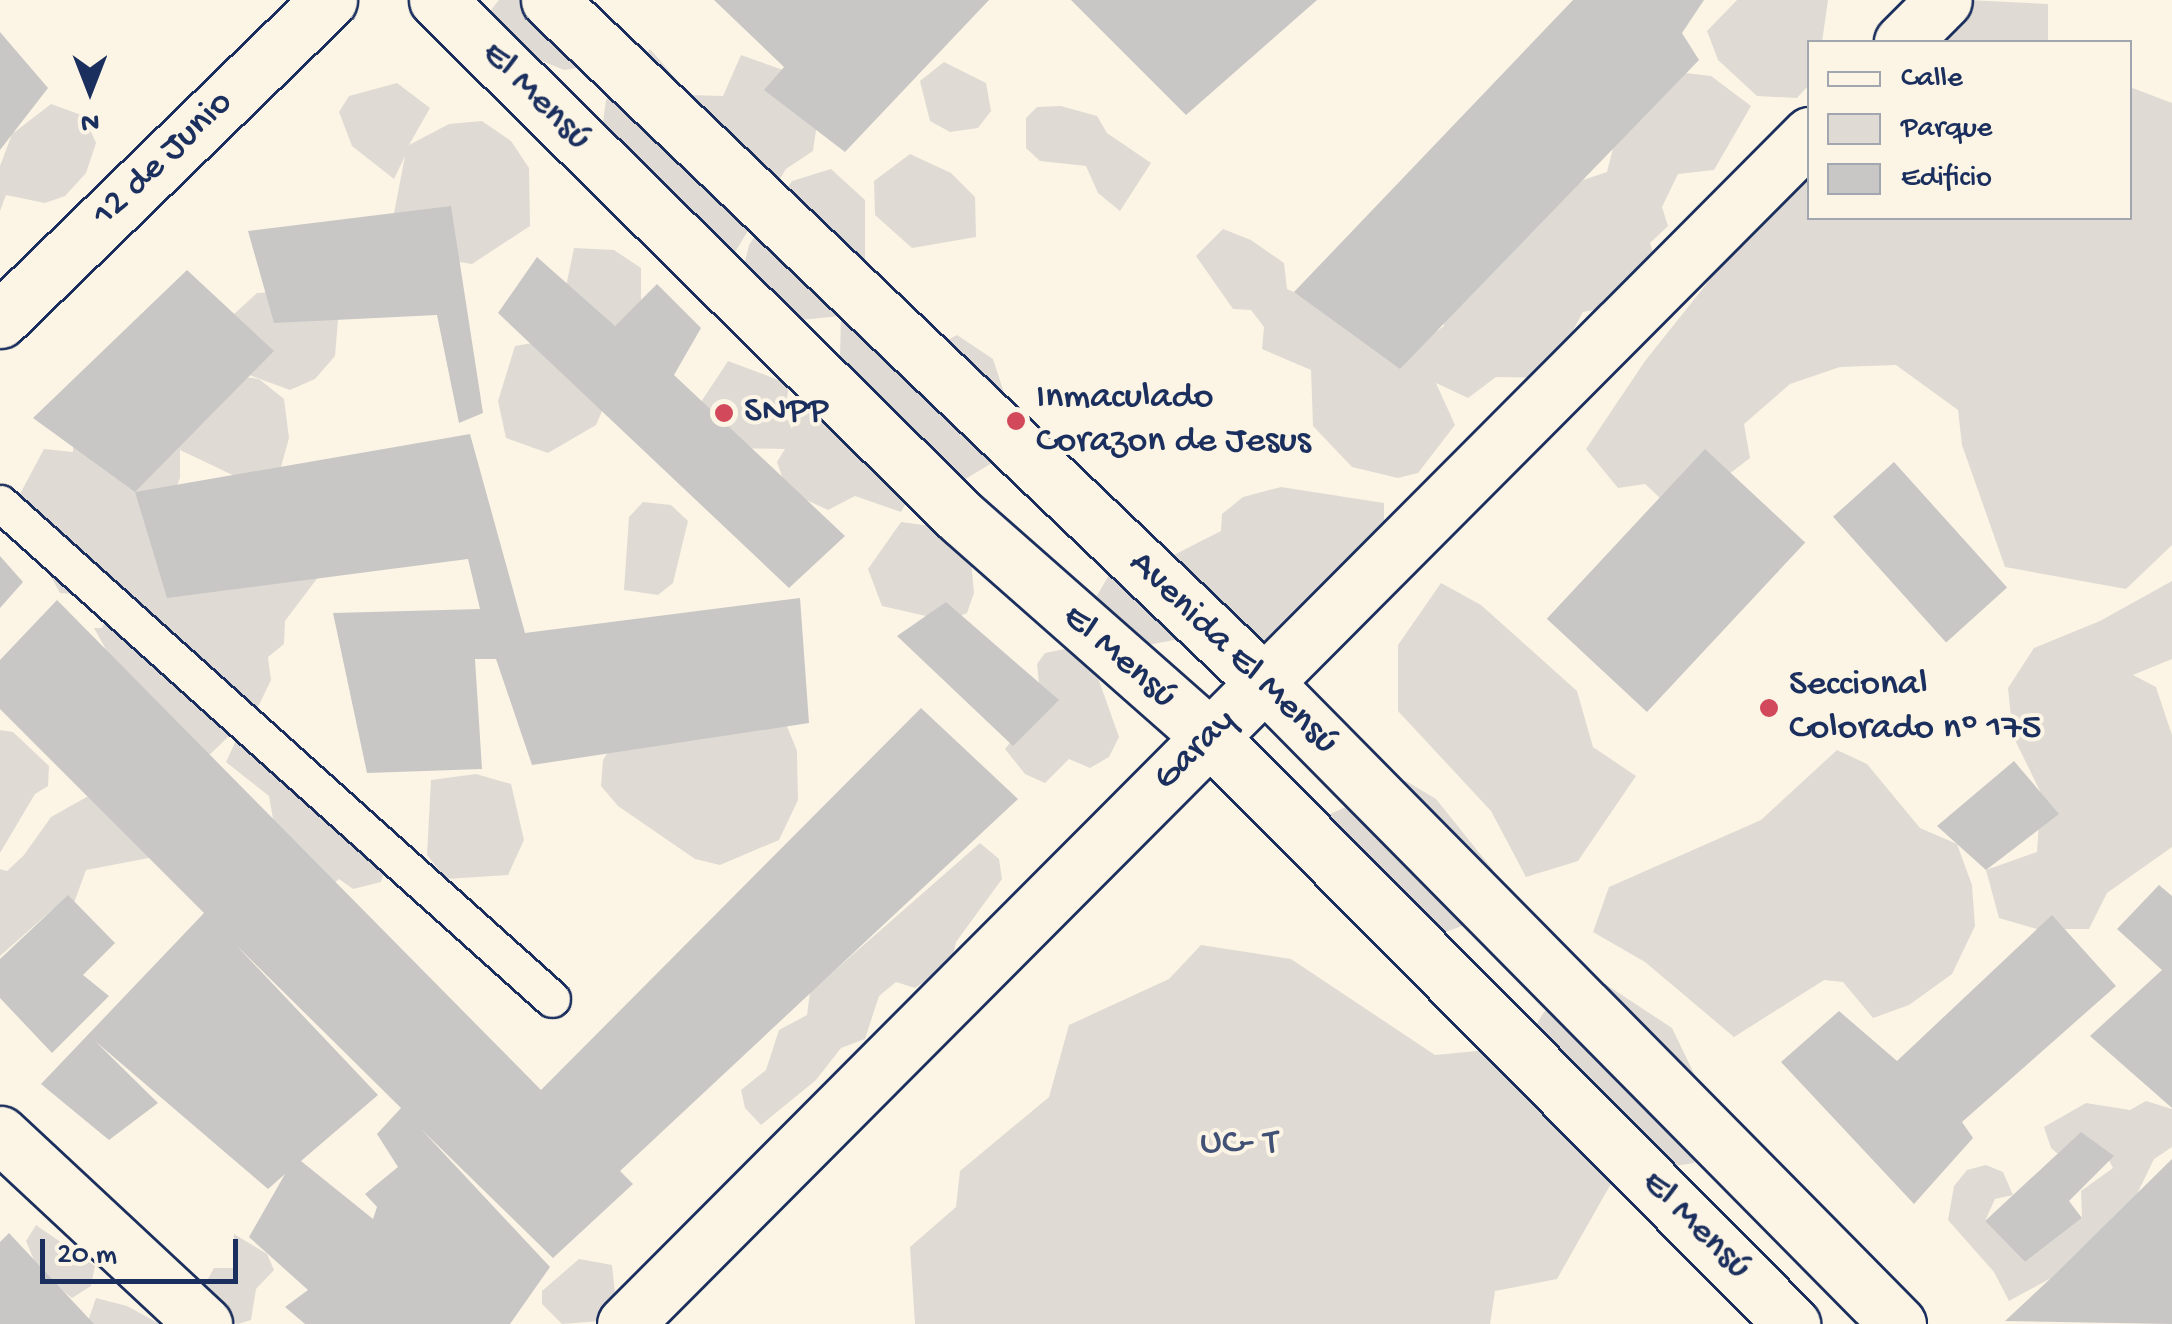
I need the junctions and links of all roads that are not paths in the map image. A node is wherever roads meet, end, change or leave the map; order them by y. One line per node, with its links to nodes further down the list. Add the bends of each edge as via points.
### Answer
1 (329, 0): 7 (street, 12 de Junio)
2 (437, 0): 10 (street, El Mensú, via 962,518)
3 (550, 0): 9 (street, Avenida El Mensú)
4 (1944, 0): 5 (street)
5 (1904, 40)
6 (1807, 139): 9 (street, Garay)
7 (0, 320)
8 (0, 503): 11 (lane)
9 (1264, 682): 10 (street, Garay); 16 (street, Avenida El Mensú)
10 (1210, 737): 14 (street, Garay); 15 (street, El Mensú)
11 (552, 999)
12 (0, 1134): 13 (street)
13 (204, 1324)
14 (625, 1324)
15 (1792, 1324)
16 (1898, 1324)

